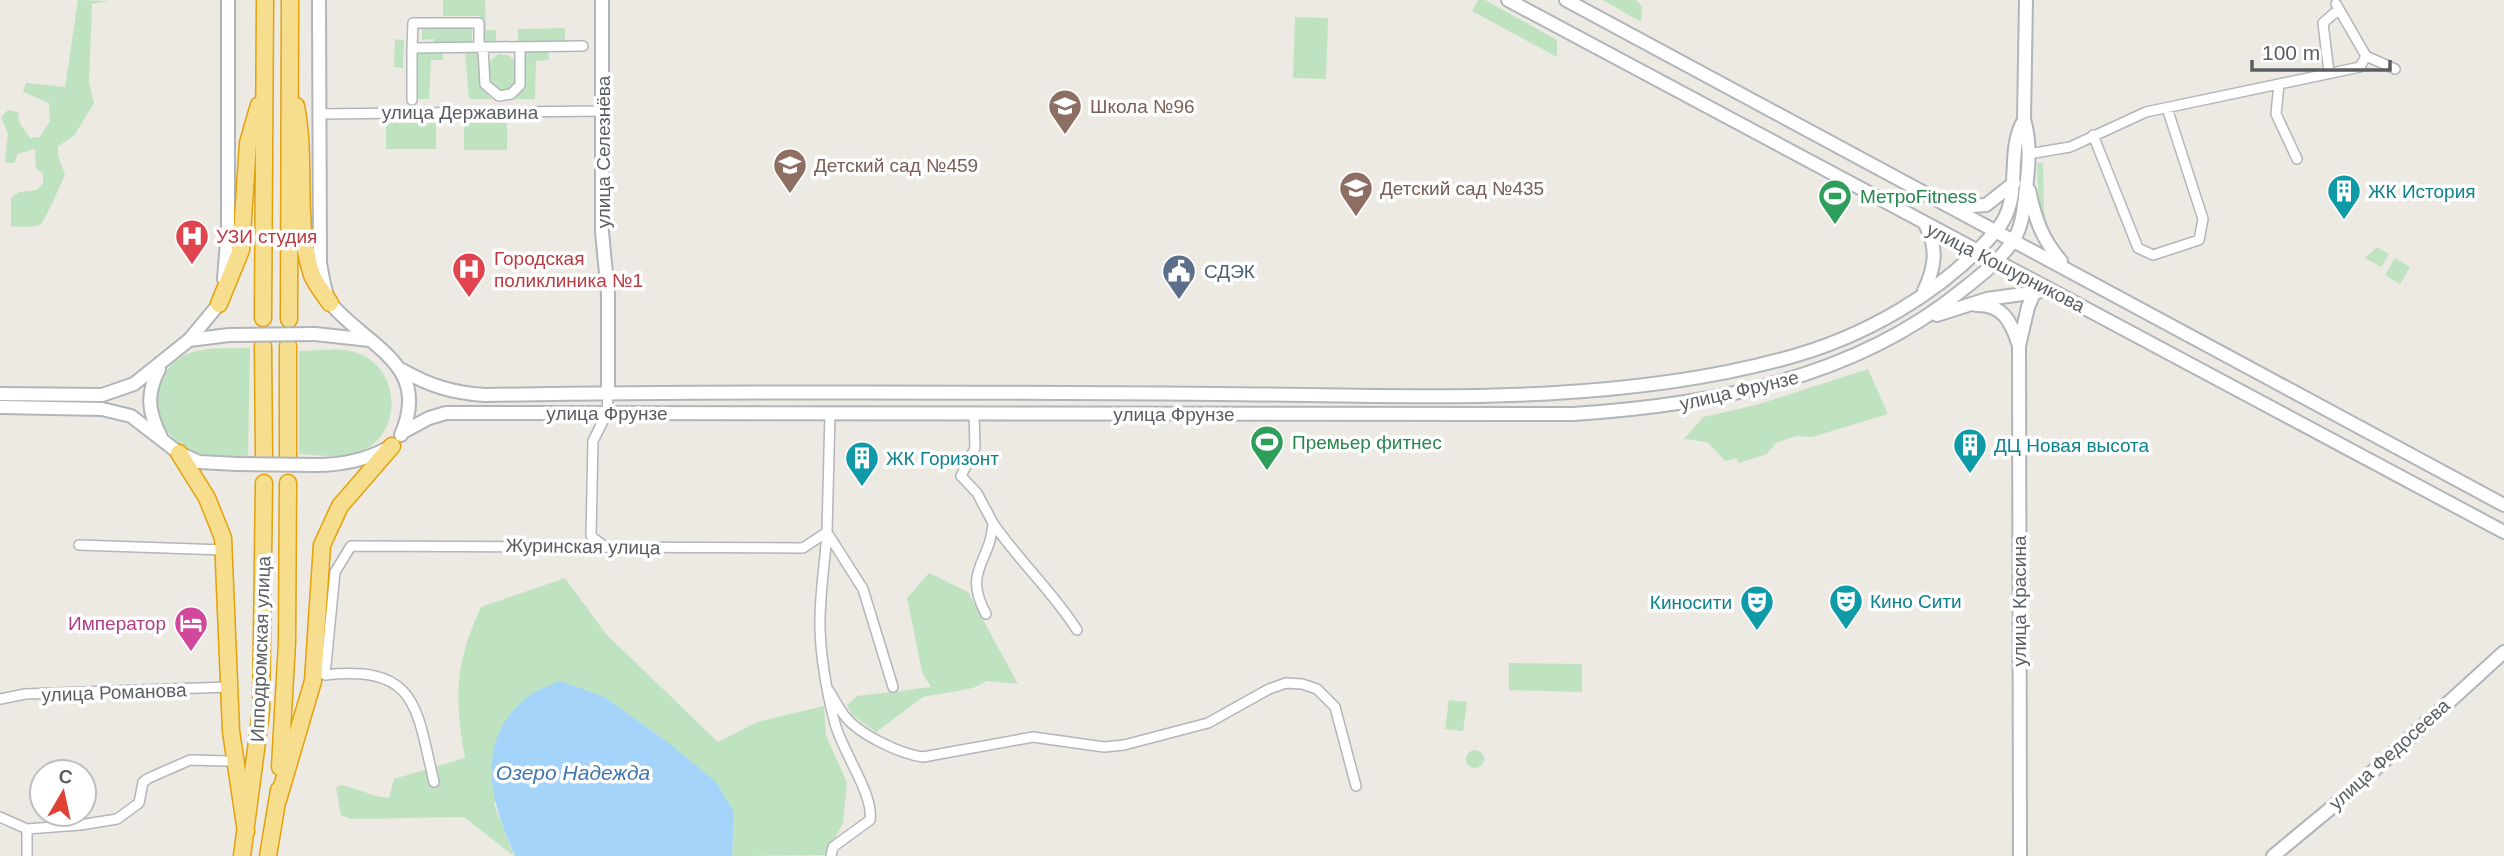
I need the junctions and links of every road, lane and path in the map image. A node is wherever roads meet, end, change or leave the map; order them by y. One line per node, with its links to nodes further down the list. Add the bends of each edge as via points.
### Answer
1 (228, 0): 40 (main road, via 227,265)
2 (265, 0): 18 (highway)
3 (290, 0): 16 (highway)
4 (319, 0): 22 (main road)
5 (602, 0): 21 (main road, улица Селезнёва)
6 (1508, 0): 30 (main road, улица Кошурникова)
7 (1566, 0): 29 (main road, улица Кошурникова)
8 (2026, 0): 23 (main road)
9 (583, 46): 10 (street)
10 (520, 47): 12 (street); 12 (street, via 520,85 511,94 499,96 485,84)
11 (412, 48): 12 (street); 12 (street, via 413,23 479,23); 19 (street)
12 (481, 48)
13 (2366, 56): 14 (street); 15 (street, via 2360,66); 15 (street, via 2337,6 2323,23)
14 (2395, 69)
15 (2329, 73): 17 (street)
16 (289, 80): 39 (highway, via 302,138 304,236 313,277); 43 (highway)
17 (2279, 84): 20 (street); 26 (street, via 2276,114)
18 (264, 86): 40 (highway, via 248,143 241,250); 42 (highway)
19 (412, 100)
20 (2167, 108): 24 (street); 24 (street, via 2203,219 2199,240 2153,255 2138,248)
21 (603, 111): 22 (street, улица Державина); 52 (main road, улица Селезнёва)
22 (318, 114): 39 (main road, via 320,264)
23 (2024, 120): 25 (main road); 28 (main road, via 2016,137)
24 (2093, 135): 25 (street, via 2070,147)
25 (2028, 154): 27 (main road)
26 (2297, 159)
27 (2028, 180): 32 (main road); 35 (main road, via 2036,222 2046,244)
28 (2014, 184): 29 (main road, via 1986,205 1965,208); 31 (main road, via 2008,214)
29 (1948, 204): 31 (main road, улица Кошурникова)
30 (1926, 225): 33 (main road, улица Кошурникова); 38 (main road, via 1936,259)
31 (1997, 230): 32 (main road, улица Кошурникова); 33 (main road, улица Фрунзе)
32 (2014, 239): 34 (main road, улица Фрунзе); 35 (main road, улица Кошурникова)
33 (1975, 250): 34 (main road, улица Кошурникова); 38 (main road, улица Фрунзе)
34 (1996, 261): 37 (main road, улица Кошурникова); 44 (main road, улица Фрунзе)
35 (2066, 267): 70 (main road, улица Кошурникова)
36 (2035, 291): 37 (main road); 41 (main road); 49 (main road, улица Красина)
37 (2059, 294): 73 (main road, улица Кошурникова)
38 (1923, 295): 55 (main road, улица Фрунзе, via 1836,341 1796,355 1658,386 1571,392)
39 (330, 303): 45 (main road, улица Фрунзе)
40 (219, 304): 46 (main road)
41 (1966, 306): 44 (main road); 49 (main road, улица Красина, via 1992,307 2007,316)
42 (263, 318)
43 (289, 319)
44 (1927, 319): 61 (main road, улица Фрунзе, via 1872,348 1793,379 1659,408 1573,414)
45 (371, 340): 46 (main road, bridge, via 315,334 229,335); 51 (main road, улица Фрунзе)
46 (189, 341): 50 (main road)
47 (264, 346): 66 (highway)
48 (288, 346): 67 (highway)
49 (2019, 346): 95 (main road, улица Красина)
50 (161, 365): 53 (main road, via 134,384 102,395); 63 (main road, via 149,400)
51 (402, 370): 52 (main road, улица Фрунзе, via 452,393); 62 (main road, via 408,387)
52 (608, 393): 54 (main road, улица Фрунзе); 57 (street, улица Селезнёва)
53 (0, 394)
54 (1226, 394): 55 (main road, улица Фрунзе); 60 (main road)
55 (1318, 394): 61 (main road)
56 (0, 407): 63 (main road, via 102,409 131,416)
57 (607, 413): 58 (main road, улица Фрунзе); 62 (main road, улица Фрунзе, via 446,413); 75 (street, улица Селезнёва, via 593,441 591,536)
58 (830, 413): 59 (main road, улица Фрунзе); 72 (street)
59 (974, 413): 60 (main road, улица Фрунзе); 71 (street, via 975,448 961,476 977,493)
60 (1226, 415): 61 (main road, улица Фрунзе)
61 (1319, 415)
62 (403, 432): 64 (main road)
63 (162, 439): 65 (main road)
64 (392, 446): 65 (main road, bridge, via 339,465 199,462); 87 (highway, via 340,506 322,545 313,681)
65 (178, 453): 76 (highway, via 207,498)
66 (264, 457)
67 (288, 457)
68 (264, 483): 90 (highway, Ипподромская улица, via 261,711)
69 (288, 483): 87 (highway, Ипподромская улица, via 287,642)
70 (2504, 505)
71 (993, 523): 77 (street, via 976,582 977,597); 78 (street)
72 (827, 532): 75 (street, Журинская улица, via 803,548); 81 (street, via 863,589); 82 (street, via 820,629)
73 (2504, 532)
74 (79, 545): 76 (street)
75 (604, 546): 85 (street, Журинская улица, via 351,546 335,572 325,675 356,671 381,675 413,699)
76 (224, 550): 80 (highway)
77 (986, 614)
78 (1077, 629)
79 (2504, 652): 96 (main road, улица Федосеева)
80 (228, 687): 83 (street, улица Романова, via 25,694); 90 (highway)
81 (893, 687)
82 (828, 691): 86 (street, via 845,717 889,747 923,757 1033,737 1089,746 1124,745 1208,723 1286,683 1302,684 1317,689 1335,707); 94 (street, via 846,756 872,806 870,820 833,847)
83 (0, 699)
84 (227, 761): 89 (street, via 190,760 149,778 143,782 139,803 117,819)
85 (434, 782)
86 (1356, 786)
87 (278, 800): 93 (highway, Ипподромская улица)
88 (0, 817): 89 (street)
89 (27, 829): 91 (street)
90 (246, 832): 92 (highway, Ипподромская улица)
91 (27, 856)
92 (242, 856)
93 (268, 856)
94 (831, 856)
95 (2020, 856)
96 (2273, 856)

